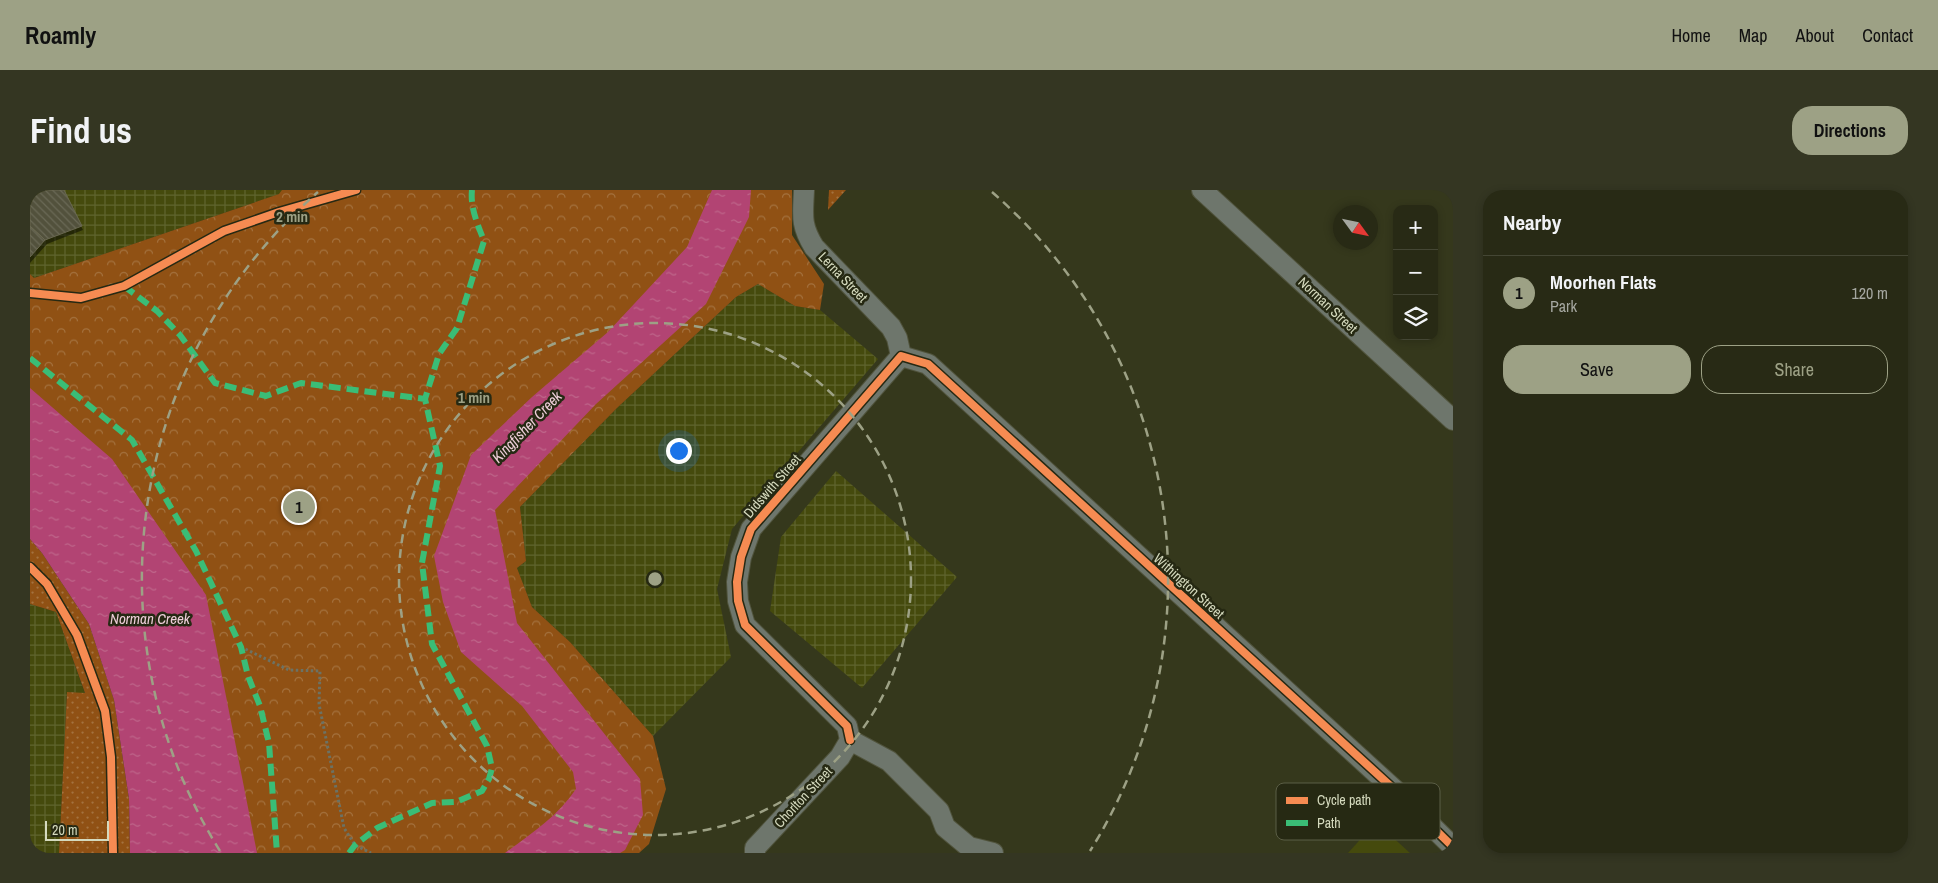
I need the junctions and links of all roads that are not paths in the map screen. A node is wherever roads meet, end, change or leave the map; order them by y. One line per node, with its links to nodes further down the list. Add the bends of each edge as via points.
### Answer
1 (804, 190): 3 (street, Lerna Street, via 803,224 814,247 891,327)
2 (1202, 190): 4 (street, Norman Street)
3 (901, 356): 5 (street, Didswith Street, via 751,529 741,557 737,582 745,625 847,726); 6 (street, Withington Street, via 928,364)
4 (1453, 420)
5 (850, 740): 9 (street, Chorlton Street, via 840,758 755,848); 10 (street, via 889,761 939,811 945,826 969,847)
6 (1387, 783)
7 (1440, 834): 8 (street, Withington Street)
8 (1453, 847)
9 (754, 853)
10 (993, 853)

